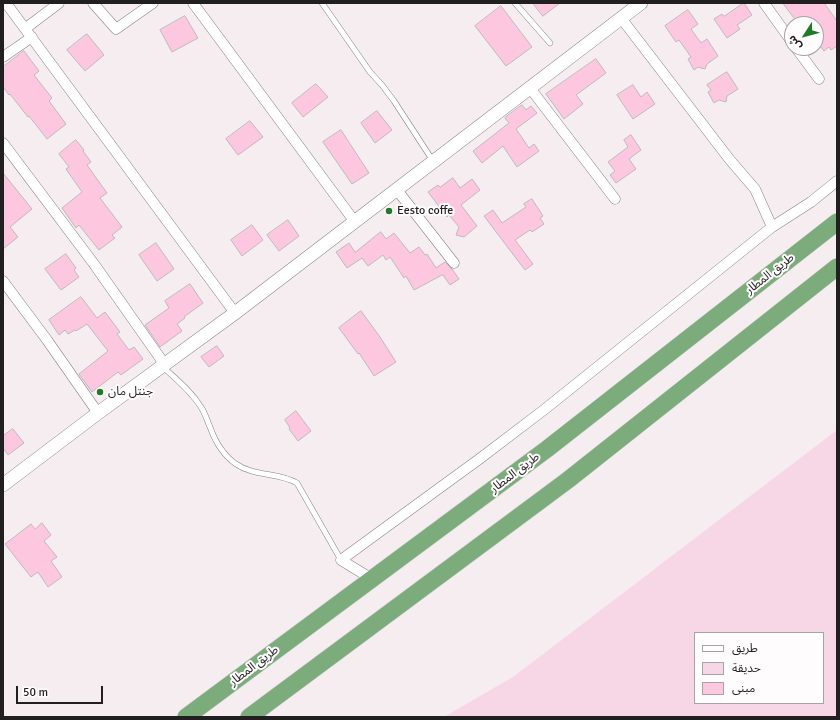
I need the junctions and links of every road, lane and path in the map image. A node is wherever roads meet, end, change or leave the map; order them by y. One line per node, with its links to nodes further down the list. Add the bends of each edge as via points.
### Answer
1 (6, 3): 12 (street)
2 (59, 3): 12 (street)
3 (93, 3): 4 (street, via 116,29)
4 (153, 3)
5 (193, 3): 23 (street)
6 (322, 3): 19 (lane, via 370,72 394,101)
7 (515, 3): 13 (lane)
8 (764, 3): 11 (street)
9 (634, 5): 10 (street)
10 (621, 18): 17 (street); 25 (street, via 725,154 755,189)
11 (784, 31)
12 (29, 32): 15 (street); 29 (street)
13 (550, 43)
14 (802, 56): 16 (street)
15 (3, 57)
16 (819, 80)
17 (530, 88): 19 (street); 22 (street)
18 (3, 142): 30 (street, via 94,264)
19 (434, 161): 21 (street)
20 (837, 181): 25 (street, via 811,202)
21 (397, 190): 23 (street); 26 (street)
22 (615, 199)
23 (355, 222): 29 (street)
24 (837, 222): 34 (highway, طريق المطار, via 547,449)
25 (772, 227): 33 (street, via 538,414)
26 (454, 263)
27 (837, 267): 36 (highway, via 568,480)
28 (3, 281): 31 (street)
29 (235, 313): 30 (street)
30 (164, 366): 31 (street); 33 (lane, via 196,398 216,442 226,455 254,473 288,478 297,483)
31 (98, 413): 32 (street)
32 (3, 485)
33 (341, 560): 34 (street)
34 (372, 579): 35 (highway, طريق المطار)
35 (186, 717)
36 (249, 717)

